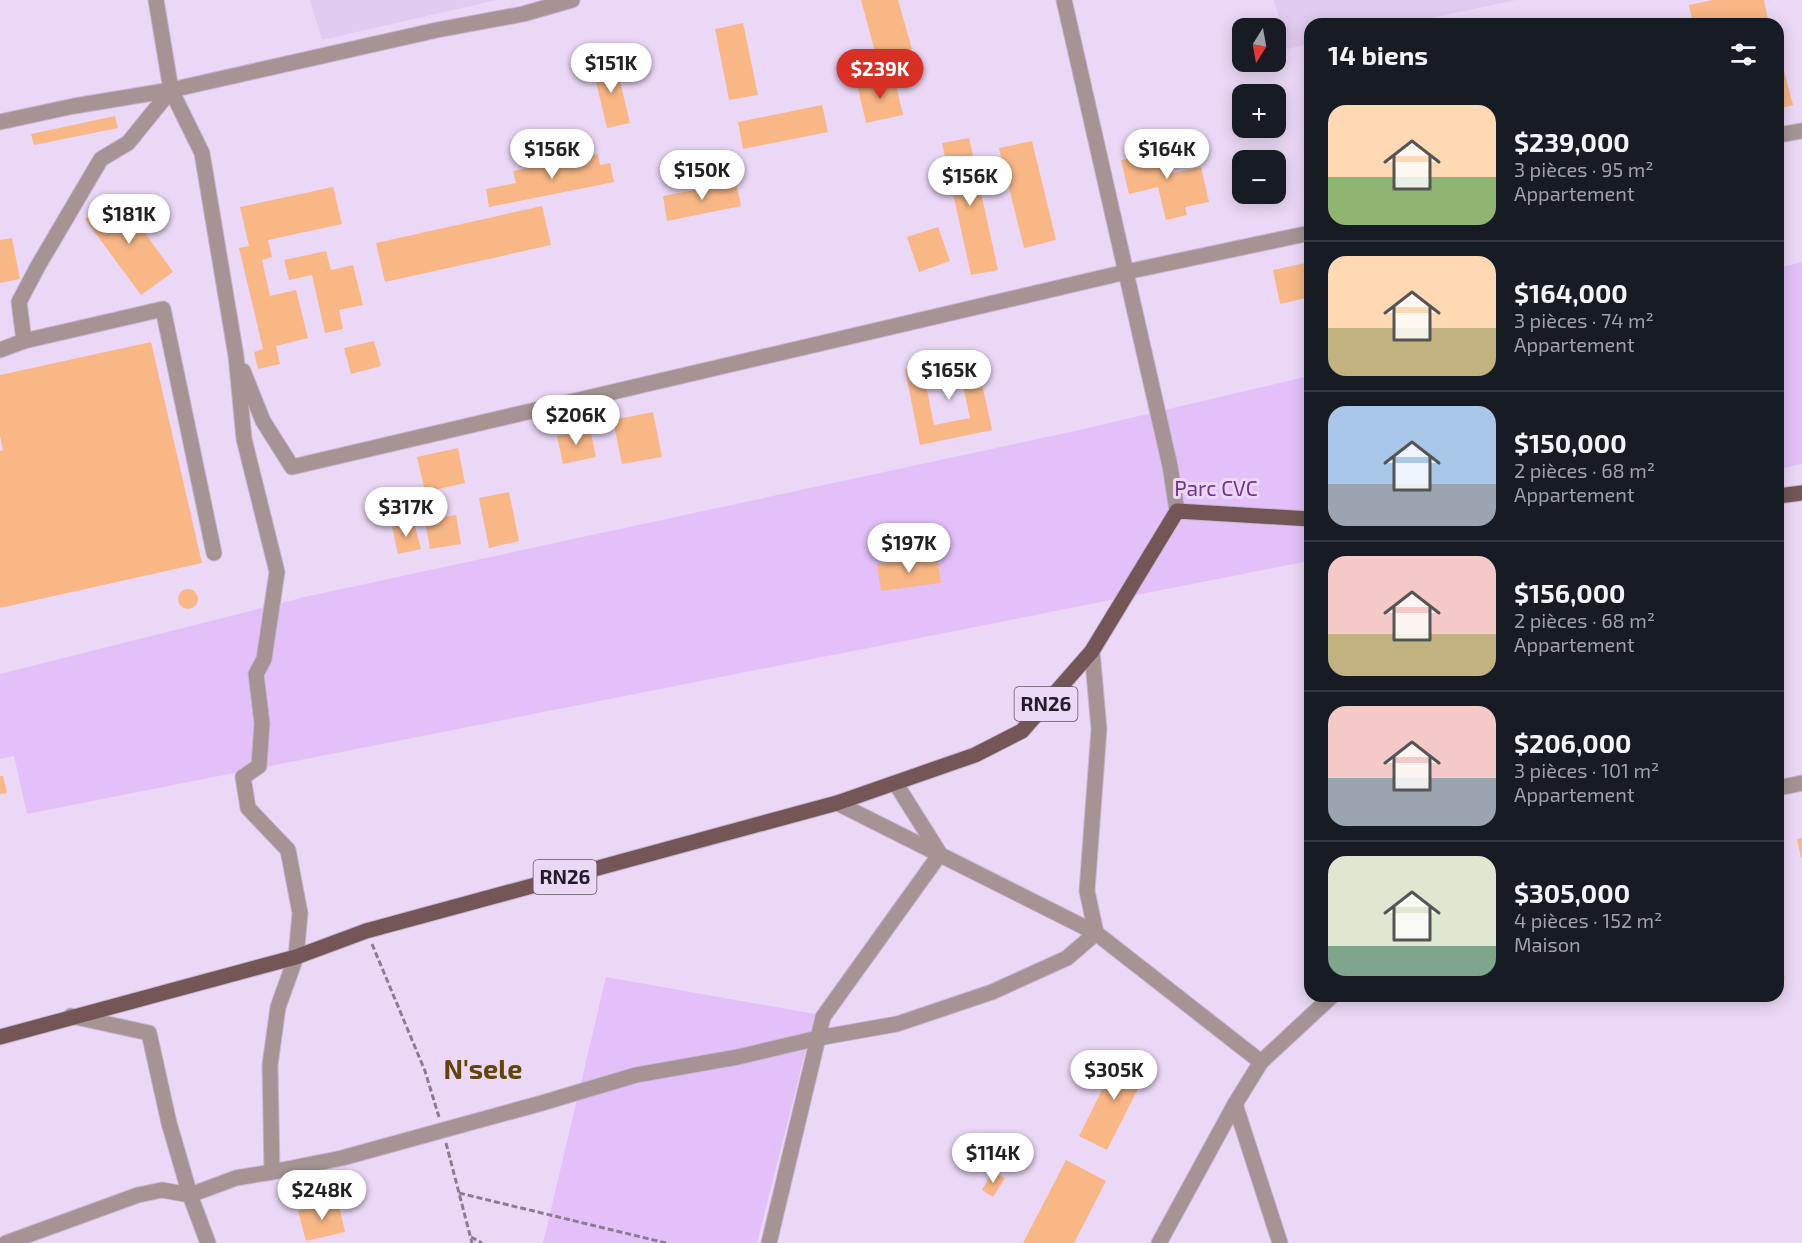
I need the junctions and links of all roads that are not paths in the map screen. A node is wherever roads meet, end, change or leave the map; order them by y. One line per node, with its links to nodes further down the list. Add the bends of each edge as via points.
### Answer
1 (156, 0): 4 (street)
2 (572, 0): 4 (street)
3 (1064, 0): 9 (street)
4 (171, 90): 5 (street); 10 (street, via 128,143 101,159 95,168 20,302); 12 (street, via 202,153)
5 (0, 122)
6 (1802, 131): 7 (street)
7 (1784, 134)
8 (1304, 234): 9 (street)
9 (1126, 272): 12 (street, via 292,467 263,422); 15 (street)
10 (24, 341): 11 (street); 17 (street, via 163,309)
11 (0, 350)
12 (236, 356): 25 (street, via 244,439 277,572 264,659 256,674 262,723 259,766 243,777 248,808 288,850 300,913)
13 (1802, 493): 14 (main road)
14 (1784, 495)
15 (1178, 511): 16 (main road); 18 (main road, RN26)
16 (1304, 519)
17 (214, 553)
18 (1092, 651): 20 (main road, RN26, via 1022,731 975,755); 24 (street, via 1099,729 1088,891)
19 (1802, 783): 21 (street)
20 (896, 784): 22 (main road, RN26); 23 (street)
21 (1784, 787)
22 (837, 803): 23 (street); 25 (main road, RN26, via 366,931)
23 (940, 854): 24 (street); 29 (street, via 823,1017)
24 (1096, 933): 29 (street, via 1067,958 992,992 897,1024); 30 (street)
25 (296, 957): 27 (main road, RN26); 32 (street, via 278,1006 270,1065)
26 (1326, 1002): 30 (street)
27 (71, 1016): 28 (main road, RN26); 33 (street, via 149,1033)
28 (0, 1036)
29 (818, 1038): 32 (street, via 636,1075 342,1158); 34 (street)
30 (1261, 1062): 31 (street)
31 (1235, 1104): 37 (street); 38 (street)
32 (272, 1172): 33 (street, via 236,1178)
33 (190, 1195): 35 (street, via 162,1190 138,1195); 36 (street)
34 (772, 1242)
35 (6, 1243)
36 (208, 1243)
37 (1159, 1243)
38 (1280, 1243)

